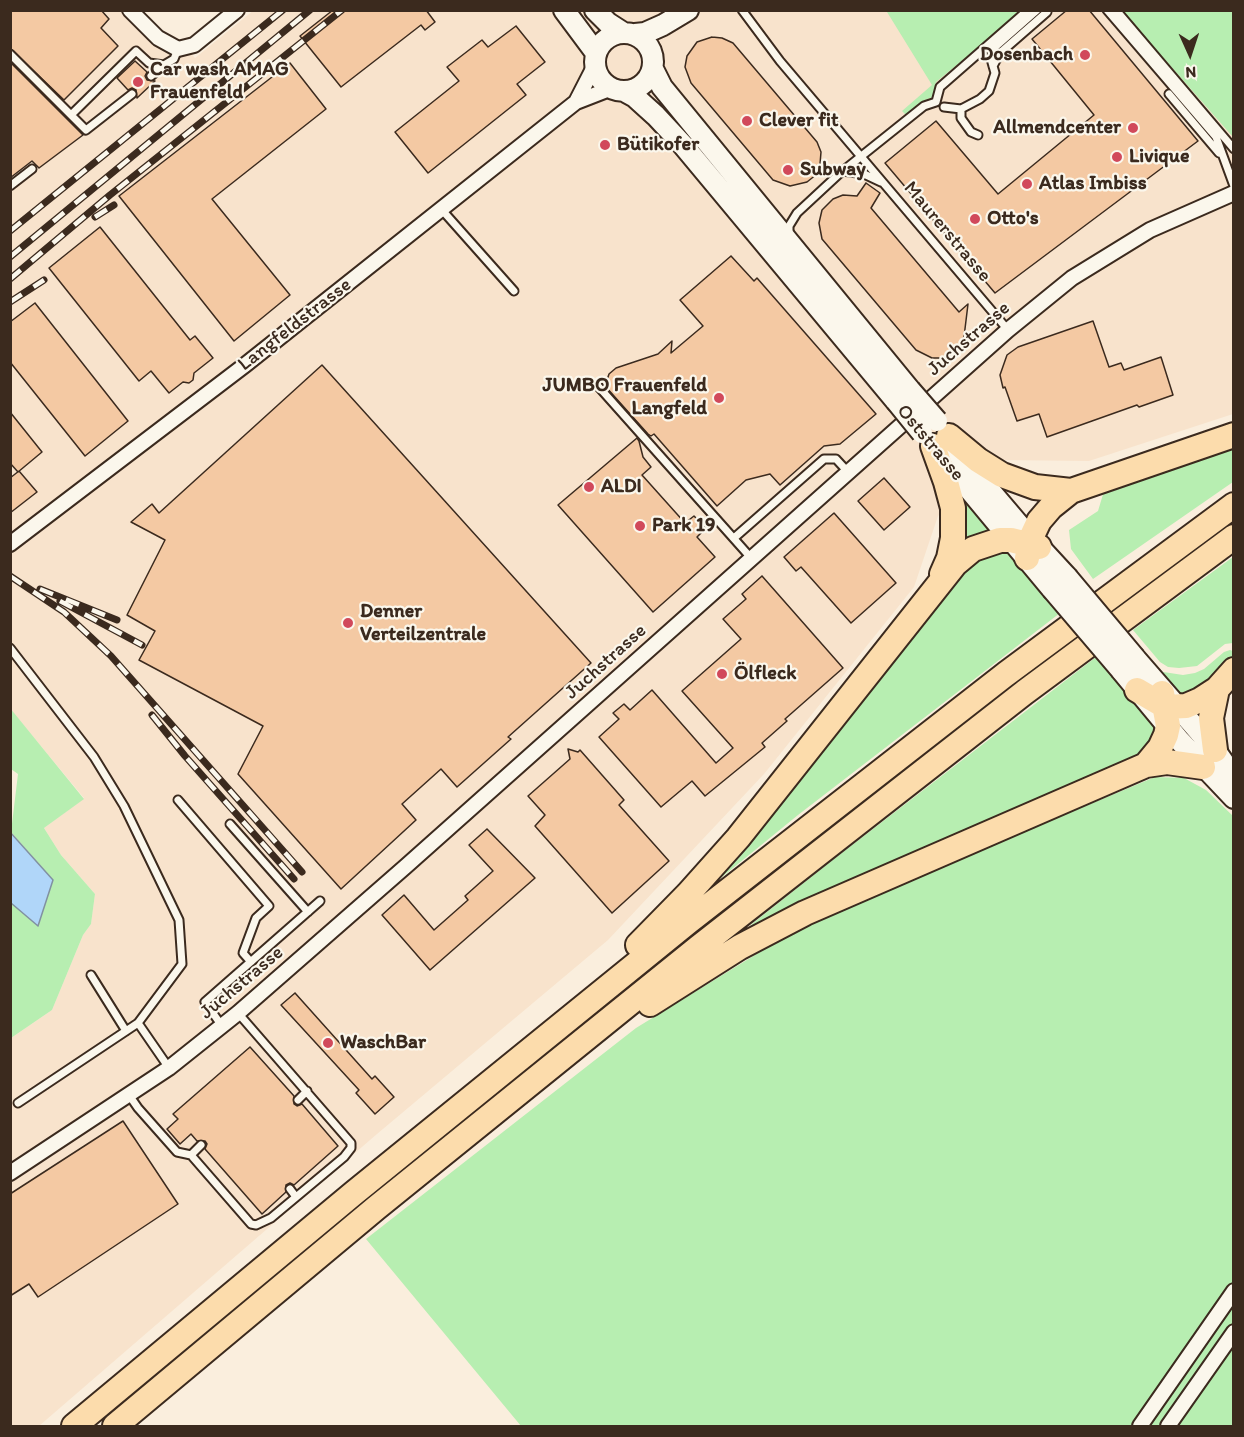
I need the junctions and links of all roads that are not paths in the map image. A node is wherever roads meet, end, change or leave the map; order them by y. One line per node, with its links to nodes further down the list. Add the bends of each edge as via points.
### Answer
1 (130, 10): 13 (street, via 158,38)
2 (237, 10): 13 (street, via 194,45)
3 (564, 10): 15 (main road)
4 (595, 10): 12 (main road, via 608,23)
5 (742, 10): 29 (lane, Maurerstrasse)
6 (1028, 10): 29 (lane, via 953,74 940,87 936,102 924,106)
7 (1037, 10): 18 (lane, via 995,47)
8 (1107, 10): 30 (lane, via 1215,137)
9 (1116, 10): 28 (lane)
10 (686, 12): 12 (main road, via 645,33); 16 (main road, via 657,47)
11 (1047, 12): 18 (lane, via 1000,53)
12 (628, 33): 15 (main road, via 606,39); 16 (main road, via 647,43)
13 (178, 49): 17 (lane)
14 (10, 54): 26 (lane)
15 (596, 59): 20 (main road, via 600,79); 23 (street, Langfeldstrasse)
16 (653, 63): 20 (main road, via 642,85); 38 (main road, Oststrasse, via 662,87)
17 (164, 65): 19 (lane); 26 (lane, via 149,63 136,51)
18 (993, 66): 25 (lane, via 994,80 989,91)
19 (151, 76)
20 (618, 90): 23 (street, Langfeldstrasse); 42 (main road, Oststrasse, via 635,97 656,116)
21 (132, 94): 26 (lane, via 86,130)
22 (1169, 94): 30 (lane)
23 (576, 102): 37 (street, Langfeldstrasse)
24 (944, 107): 25 (lane)
25 (961, 109): 27 (lane, via 961,118)
26 (71, 115)
27 (978, 135)
28 (1233, 149)
29 (861, 156): 32 (lane); 33 (lane, Maurerstrasse)
30 (1222, 158): 35 (lane)
31 (32, 169): 34 (lane)
32 (843, 171): 33 (lane, Maurerstrasse, via 864,174); 38 (lane, via 797,213 789,226)
33 (884, 183): 40 (lane, Maurerstrasse)
34 (10, 186)
35 (1233, 186)
36 (1233, 193): 40 (street, Juchstrasse, via 1150,230 1110,253)
37 (442, 210): 39 (lane); 50 (street, Langfeldstrasse)
38 (789, 244): 42 (main road, Oststrasse)
39 (514, 291)
40 (1008, 330): 45 (street, Juchstrasse)
41 (598, 386): 49 (lane)
42 (903, 395): 43 (main road, Oststrasse, bridge)
43 (935, 434): 46 (highway, via 1010,479 1035,487); 51 (main road, Oststrasse, via 969,466); 53 (highway, via 954,517 949,558)
44 (1233, 435): 46 (highway)
45 (848, 472): 49 (lane, via 836,459 824,459); 52 (street, Juchstrasse)
46 (1071, 491): 51 (highway, via 1039,521)
47 (1233, 505): 70 (highway, via 896,758)
48 (1233, 537): 73 (highway, via 885,800)
49 (734, 538): 52 (lane)
50 (10, 544)
51 (1027, 546): 53 (highway, via 991,542 973,549); 57 (main road, Oststrasse, bridge)
52 (752, 558): 68 (street, Juchstrasse)
53 (937, 584): 70 (highway, via 731,846)
54 (10, 648): 69 (lane, via 94,758 124,806 179,920 182,964)
55 (1233, 670): 56 (highway)
56 (1217, 688): 57 (highway, via 1200,700); 58 (highway)
57 (1162, 703): 58 (main road, Oststrasse); 59 (highway, via 1160,748)
58 (1209, 758): 59 (highway); 60 (main road, Oststrasse); 61 (main road, Oststrasse)
59 (1146, 765): 73 (highway, via 774,929)
60 (1233, 777)
61 (1233, 798)
62 (178, 800): 66 (lane, via 269,906 256,918 243,953)
63 (230, 824): 65 (lane)
64 (320, 901): 65 (lane)
65 (308, 912): 66 (lane)
66 (250, 962): 71 (lane, via 205,1002)
67 (91, 975): 72 (lane)
68 (238, 1013): 71 (street, Juchstrasse); 75 (lane)
69 (138, 1023): 72 (lane); 74 (lane)
70 (562, 1023): 86 (highway)
71 (222, 1026): 74 (street, Juchstrasse)
72 (126, 1031): 78 (lane)
73 (554, 1064): 87 (highway)
74 (169, 1068): 76 (street, Juchstrasse)
75 (307, 1092): 77 (lane); 83 (lane, via 349,1138 351,1148)
76 (129, 1095): 80 (lane, via 177,1152); 81 (street, Juchstrasse)
77 (298, 1100)
78 (18, 1103)
79 (201, 1145): 80 (lane)
80 (191, 1155): 83 (lane, via 251,1224 262,1223)
81 (10, 1173)
82 (290, 1189): 83 (lane)
83 (296, 1197)
84 (1233, 1291): 88 (street)
85 (1233, 1332): 89 (street)
86 (74, 1426)
87 (115, 1426)
88 (1140, 1426)
89 (1168, 1426)

